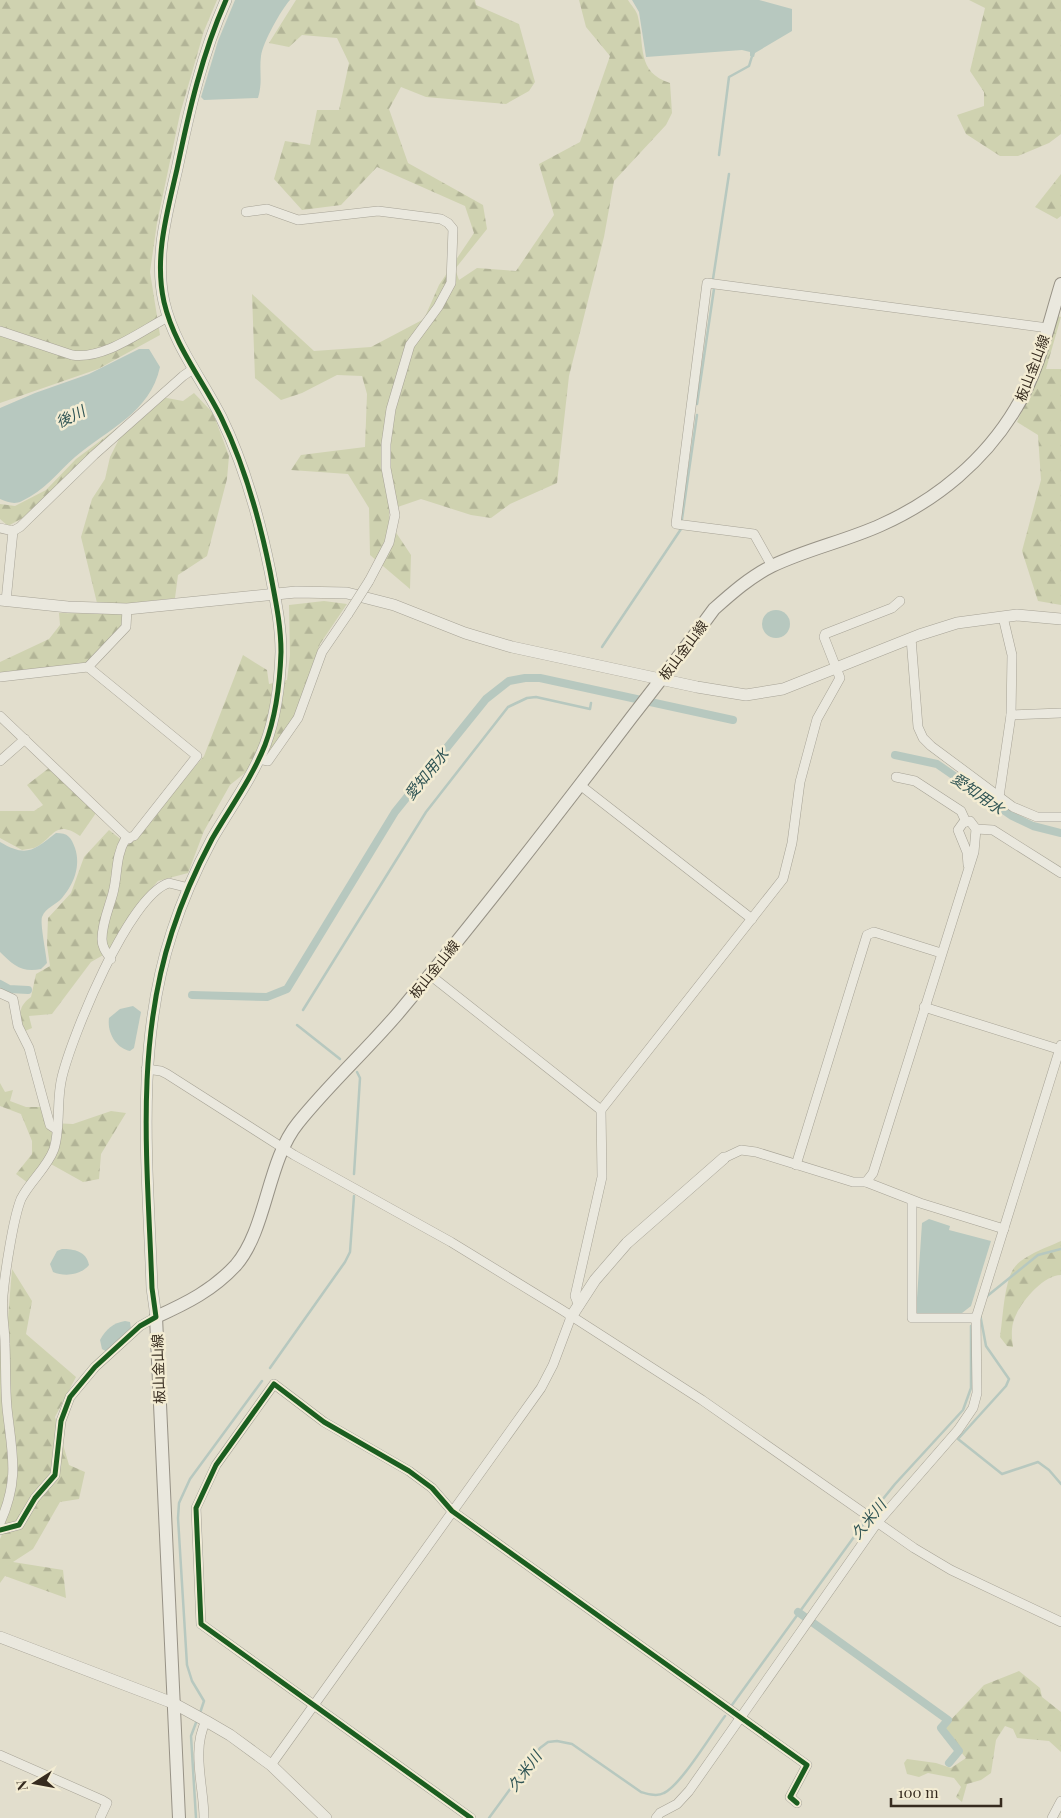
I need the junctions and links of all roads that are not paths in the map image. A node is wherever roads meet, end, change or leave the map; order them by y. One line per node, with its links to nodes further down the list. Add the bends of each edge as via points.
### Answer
1 (226, 0): 4 (street, via 196,84 166,213 160,268)
2 (246, 212): 26 (street, bridge, via 268,209 298,220 378,211 441,219 453,229 451,283 410,345 390,414 386,468 395,516 389,543 322,652 298,718 268,761)
3 (1061, 284): 5 (main road, 板山金山線)
4 (168, 317): 6 (street, via 108,349 85,357); 7 (street)
5 (1048, 328): 10 (main road, 板山金山線, via 1017,408 965,472 921,504 881,525); 10 (street, via 707,283 676,524 754,534)
6 (0, 331)
7 (193, 369): 9 (street); 11 (street, via 219,414 251,490)
8 (0, 528): 9 (street)
9 (13, 531): 12 (street)
10 (772, 566): 21 (main road, 板山金山線, via 742,585 714,609)
11 (275, 596): 14 (street); 21 (street, via 318,591 368,597 480,638); 26 (street, via 281,649 279,672 272,718)
12 (3, 600): 14 (street)
13 (900, 601): 19 (street, via 883,612 825,634)
14 (128, 609): 18 (street, via 126,626)
15 (1003, 617): 16 (street); 17 (street, via 957,623); 23 (street, via 1012,655)
16 (1061, 618)
17 (911, 638): 19 (street); 30 (street, via 918,727 923,738)
18 (88, 667): 20 (street); 34 (street, via 197,756)
19 (837, 668): 21 (street, via 783,689 756,695 735,694); 38 (street, via 840,678 817,719 800,782 783,879)
20 (0, 677)
21 (663, 679): 29 (main road, 板山金山線)
22 (1061, 713): 23 (street)
23 (1012, 715): 30 (street)
24 (0, 716): 25 (street)
25 (25, 739): 27 (street); 34 (street)
26 (258, 759): 37 (street)
27 (0, 761)
28 (896, 777): 32 (street, via 915,781 961,811)
29 (580, 785): 38 (street); 41 (main road, 板山金山線)
30 (999, 797): 31 (street, via 1030,815)
31 (1061, 816)
32 (966, 822): 33 (street); 35 (street, via 958,833 967,852)
33 (976, 829): 35 (street, via 974,852); 36 (street, via 993,830)
34 (129, 839): 40 (street, via 126,838 118,854 114,891 102,938 103,948)
35 (968, 865): 39 (street)
36 (1061, 873)
37 (189, 888): 40 (street, via 168,883 153,891 137,912); 45 (street, via 172,932 160,978)
38 (752, 919): 46 (street)
39 (941, 953): 43 (street); 50 (street, via 874,932 867,935)
40 (111, 960): 47 (street, via 84,1012 62,1076)
41 (430, 975): 46 (street); 48 (main road, 板山金山線, via 387,1027 296,1125)
42 (0, 992): 47 (street, via 13,999 18,1026 29,1048 50,1125)
43 (924, 1008): 44 (street); 51 (street, via 873,1173)
44 (1060, 1048): 53 (street)
45 (146, 1069): 48 (street, via 167,1074); 56 (street, via 152,1288)
46 (600, 1110): 54 (street, via 602,1177 575,1296)
47 (56, 1129): 55 (street, via 56,1142 50,1157 28,1186 17,1213)
48 (283, 1148): 56 (main road, 板山金山線, via 252,1235 238,1262 218,1284 192,1301); 57 (street, via 451,1242)
49 (724, 1158): 50 (street, via 745,1150); 54 (street, via 627,1243 595,1280)
50 (796, 1164): 51 (street, via 853,1182)
51 (866, 1182): 52 (street)
52 (912, 1201): 53 (street); 58 (street, via 912,1318)
53 (1004, 1229): 58 (street)
54 (579, 1306): 57 (street)
55 (1, 1314): 61 (street, via 7,1408 14,1456 11,1490)
56 (156, 1317): 62 (street, via 140,1326 79,1384 62,1415 55,1475 35,1498 19,1525); 65 (main road, 板山金山線)
57 (571, 1317): 59 (street, via 541,1388); 60 (street, via 702,1400)
58 (976, 1318): 60 (street, via 978,1392 973,1408 958,1430)
59 (452, 1511): 66 (street); 66 (street, via 432,1488 409,1471 324,1422 274,1384 239,1431 216,1465 196,1508 201,1624); 67 (street)
60 (877, 1522): 63 (street, via 951,1570); 67 (street)
61 (0, 1523)
62 (0, 1530)
63 (1061, 1622)
64 (0, 1637): 65 (street)
65 (173, 1704): 68 (street); 74 (main road, 板山金山線)
66 (314, 1705): 70 (street); 77 (street)
67 (740, 1718): 72 (street, via 807,1765 790,1797); 78 (street, via 690,1791)
68 (206, 1721): 70 (street); 75 (street, via 200,1732 199,1747)
69 (0, 1755): 73 (street, via 107,1803)
70 (272, 1765): 76 (street)
71 (1061, 1801): 79 (street)
72 (797, 1803)
73 (100, 1818)
74 (178, 1818)
75 (204, 1818)
76 (326, 1818)
77 (471, 1818)
78 (656, 1818)
79 (1052, 1818)

